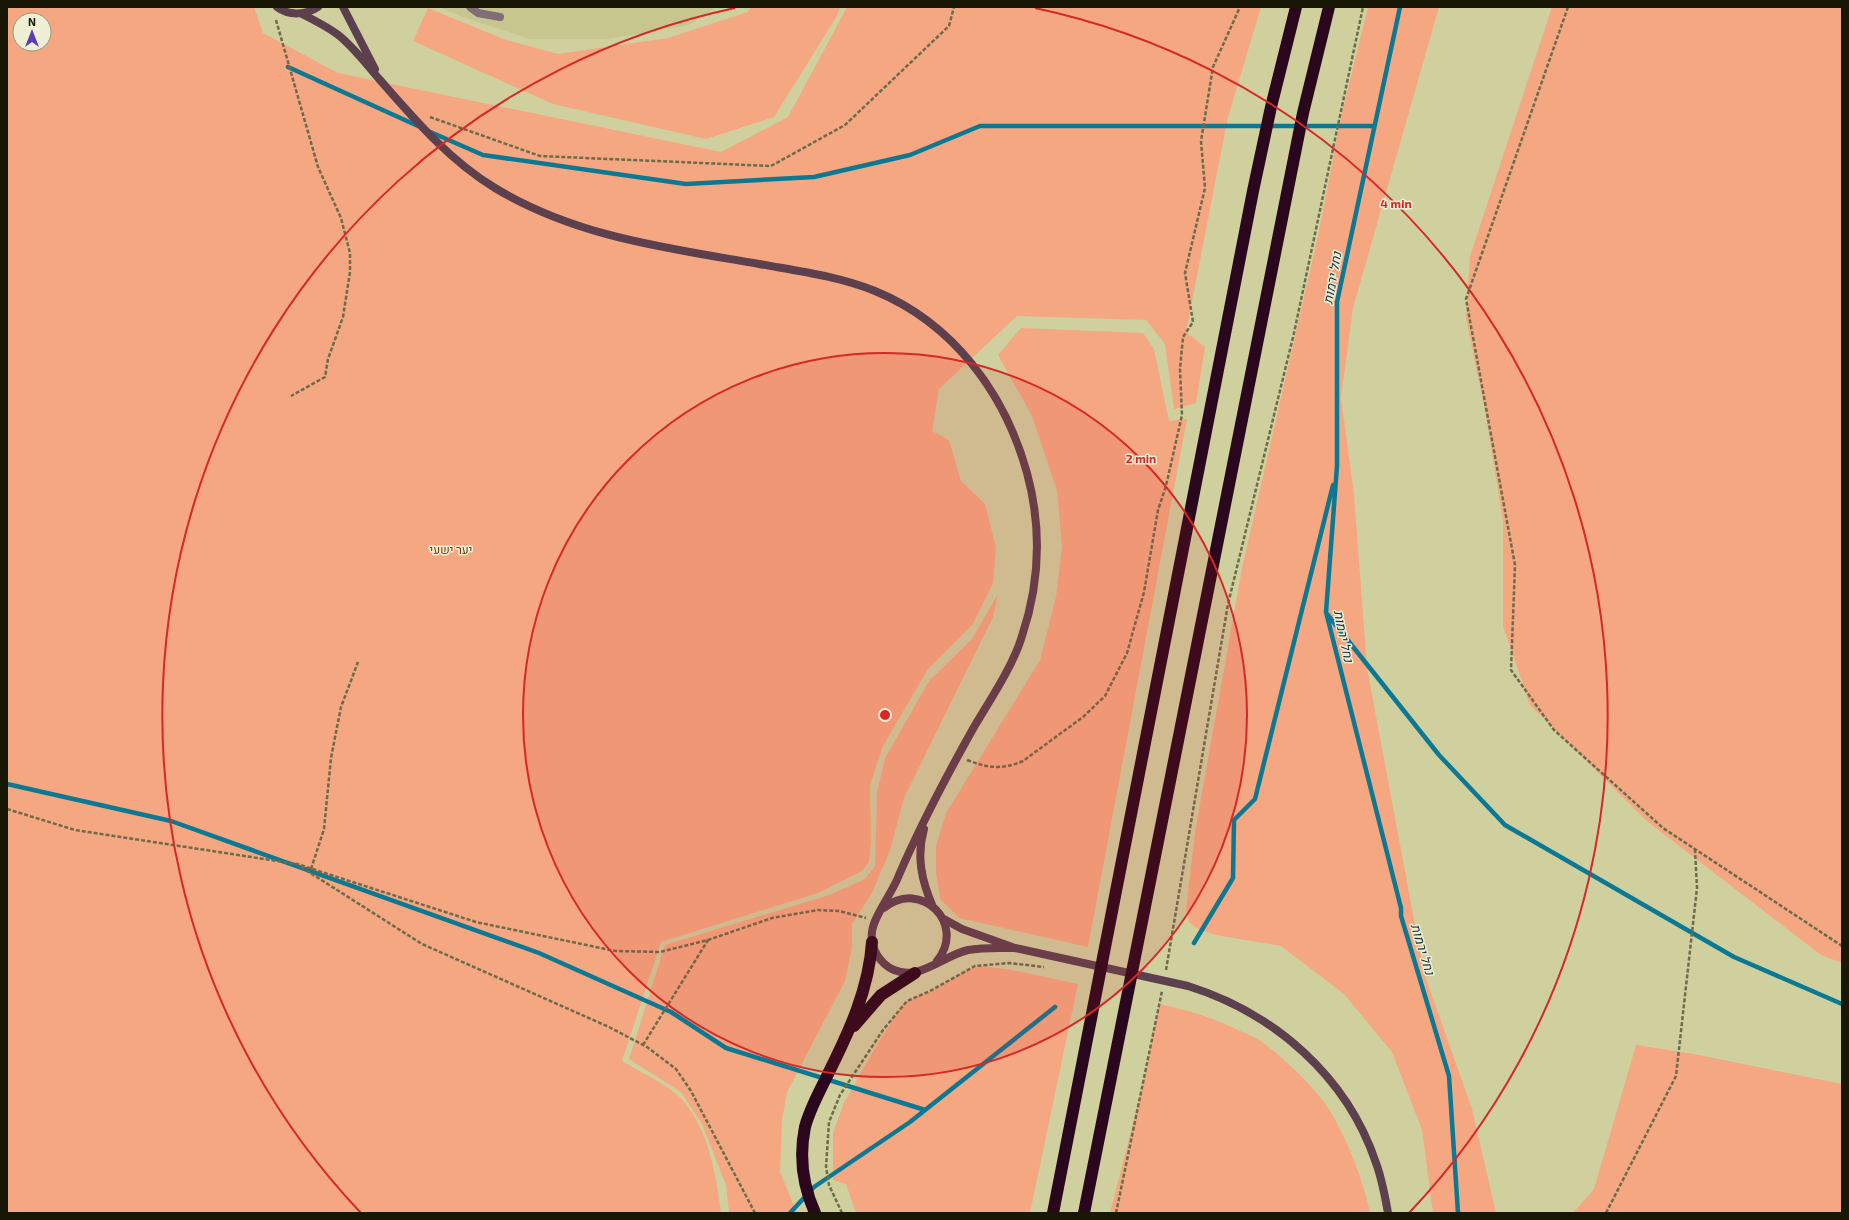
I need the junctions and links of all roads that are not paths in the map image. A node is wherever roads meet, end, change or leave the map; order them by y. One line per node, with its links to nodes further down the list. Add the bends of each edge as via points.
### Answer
1 (318, 7): 7 (street)
2 (343, 7): 9 (street)
3 (470, 7): 8 (street, via 478,13)
4 (1296, 7): 20 (highway, via 1253,191)
5 (1329, 7): 21 (highway, via 1303,113)
6 (276, 11): 7 (street)
7 (302, 14): 9 (street, via 339,35)
8 (500, 17)
9 (383, 84): 10 (street, via 454,158 493,187 543,214 598,233 843,280 910,308 959,349 978,370 1000,406 1022,456 1034,506 1038,562 1033,600 1021,641)
10 (927, 817): 11 (street, via 920,844 921,867 926,892); 12 (street)
11 (933, 907): 12 (street, via 922,900 904,899 891,903); 13 (street)
12 (881, 911): 14 (street, via 874,921)
13 (942, 918): 15 (street, via 962,929); 16 (street, via 946,939 943,952)
14 (872, 942): 17 (street, via 878,957 887,966 902,973); 18 (highway, via 866,982)
15 (1015, 948): 16 (street, via 967,950); 22 (street, via 1188,986 1213,994 1263,1020 1287,1037 1331,1080 1350,1108 1366,1136 1376,1163)
16 (935, 963): 17 (street)
17 (915, 973): 18 (highway, via 881,994)
18 (845, 1038): 19 (highway, via 813,1103 805,1127 803,1177)
19 (815, 1213)
20 (1053, 1213)
21 (1084, 1213)
22 (1388, 1213)

